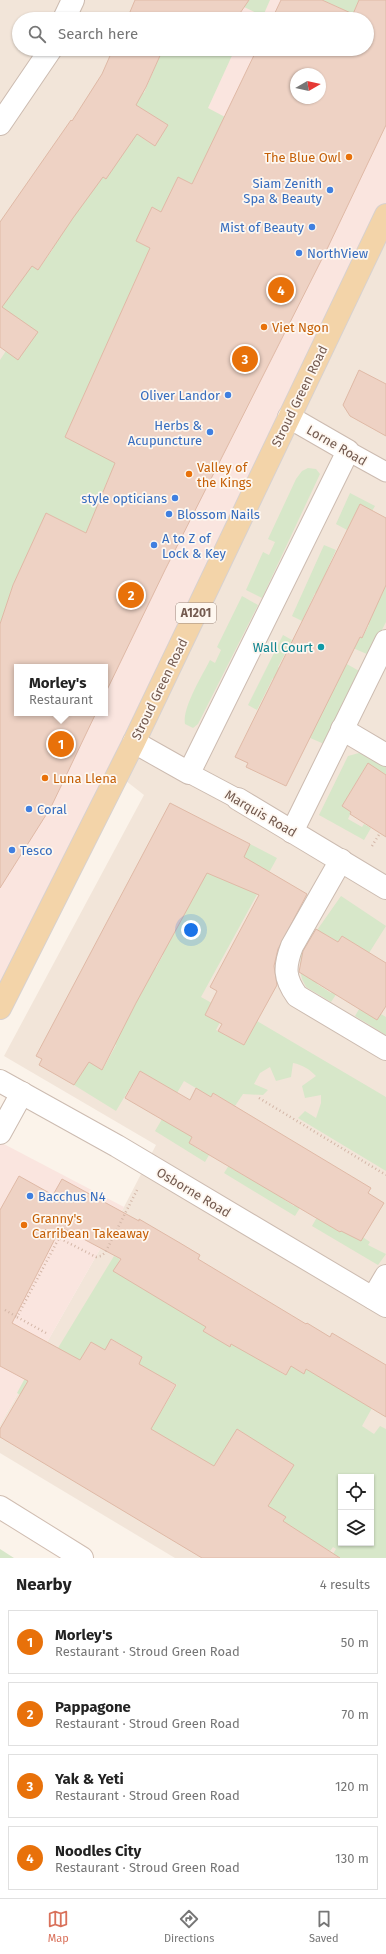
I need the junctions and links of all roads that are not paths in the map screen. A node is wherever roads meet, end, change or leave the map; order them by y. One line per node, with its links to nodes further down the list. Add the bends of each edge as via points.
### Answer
1 (73, 0): 2 (street)
2 (67, 12)
3 (46, 56): 4 (street)
4 (0, 124)
5 (386, 216): 6 (main road, Stroud Green Road / A1201)
6 (289, 417): 7 (street, Lorne Road); 11 (main road, Stroud Green Road / A1201)
7 (348, 451): 8 (lane, Lorne Road); 13 (street)
8 (386, 472)
9 (385, 645): 10 (street)
10 (342, 729): 12 (street); 15 (street)
11 (134, 742): 13 (street, Marquis Road); 18 (main road, Stroud Green Road / A1201)
12 (386, 755)
13 (189, 773): 14 (lane, Marquis Road)
14 (238, 799): 15 (street, Marquis Road)
15 (292, 832): 16 (street, Marquis Road)
16 (341, 860): 17 (street, Marquis Road); 19 (street, via 292,946 286,960 286,974 297,996)
17 (386, 888)
18 (0, 1008)
19 (386, 1049)
20 (0, 1081): 21 (street, Osborne Road)
21 (22, 1093): 22 (street); 24 (street, Osborne Road, via 117,1146)
22 (0, 1133)
23 (386, 1276): 24 (street)
24 (380, 1302)
25 (0, 1507): 26 (street)
26 (82, 1558)

